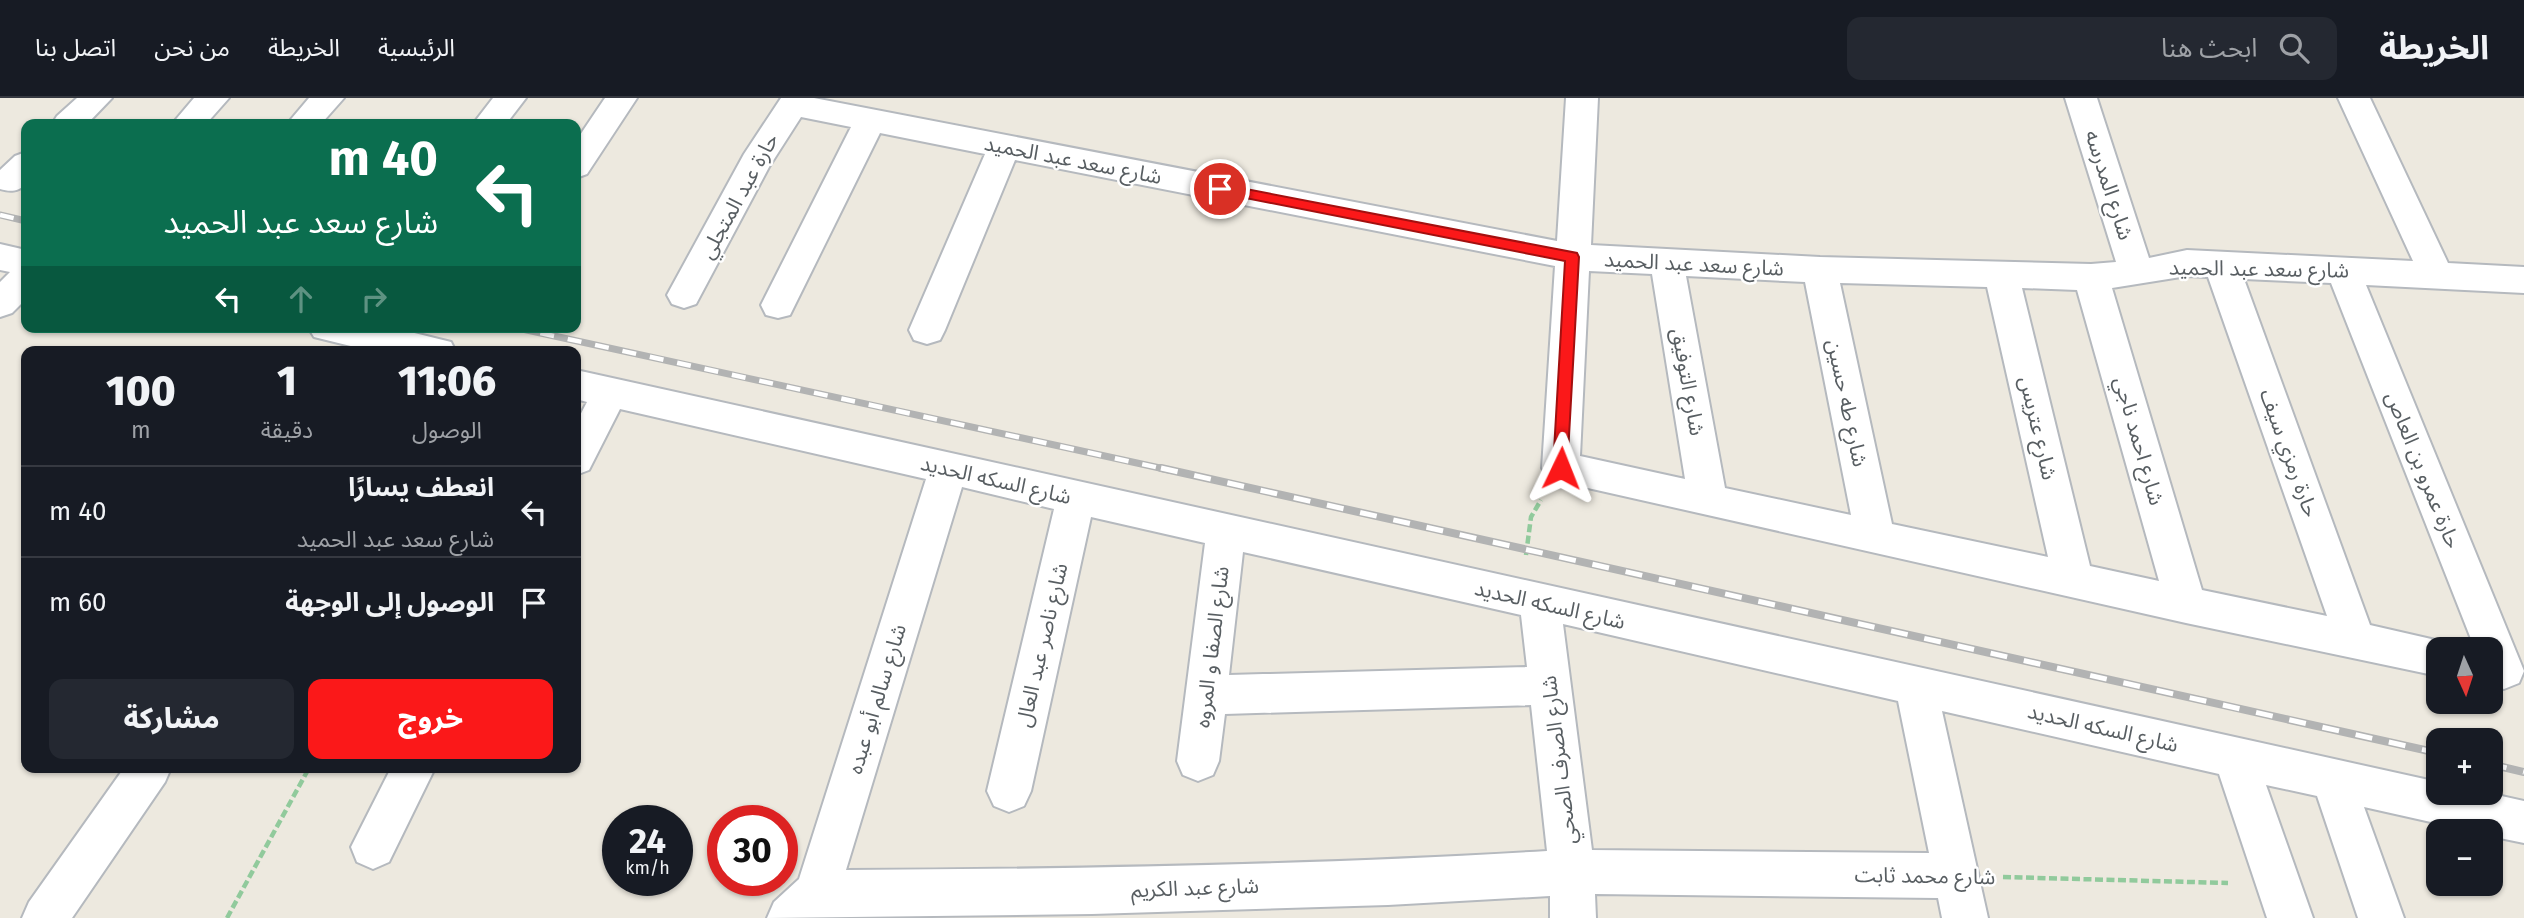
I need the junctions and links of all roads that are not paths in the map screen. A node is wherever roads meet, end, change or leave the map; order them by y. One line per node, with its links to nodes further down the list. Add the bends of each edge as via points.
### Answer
1 (96, 98): 10 (street)
2 (213, 98): 11 (street)
3 (328, 98): 12 (street)
4 (510, 98): 13 (street)
5 (621, 98): 16 (street)
6 (1581, 98): 18 (street)
7 (2081, 98): 24 (street, شارع المدرسه)
8 (2354, 98): 25 (street)
9 (795, 102): 14 (street, شارع سعد عبد الحميد); 30 (street, حارة عبد المتجلي, via 755,162)
10 (73, 119)
11 (193, 119)
12 (308, 119)
13 (493, 119)
14 (870, 120): 15 (street, شارع سعد عبد الحميد); 32 (street)
15 (1004, 146): 18 (street, شارع سعد عبد الحميد); 33 (street)
16 (581, 158)
17 (0, 257): 19 (street)
18 (1572, 257): 20 (street, شارع سعد عبد الحميد); 40 (street, via 1561,468)
19 (21, 262)
20 (1667, 264): 22 (street, شارع سعد عبد الحميد); 40 (street, شارع التوفيق)
21 (2221, 264): 23 (street, شارع سعد عبد الحميد); 24 (street, شارع سعد عبد الحميد, via 2187,263); 46 (street, حارة رمزي سيف)
22 (1820, 270): 26 (street, شارع سعد عبد الحميد); 42 (street, شارع طه حسين)
23 (2343, 270): 25 (street, شارع سعد عبد الحميد); 48 (street, حارة عمرو بن العاص)
24 (2137, 273): 27 (street, شارع سعد عبد الحميد)
25 (2436, 275): 28 (street, شارع سعد عبد الحميد)
26 (2002, 276): 27 (street, شارع سعد عبد الحميد); 43 (street, شارع عتريس)
27 (2091, 278): 45 (street, شارع احمد ناجي)
28 (2524, 280)
29 (21, 282): 31 (street)
30 (684, 295)
31 (0, 304)
32 (778, 305)
33 (927, 330)
34 (354, 333): 35 (street)
35 (413, 346)
36 (593, 388): 37 (street); 38 (street, شارع السكه الحديد)
37 (581, 438)
38 (948, 470): 39 (street, شارع السكه الحديد); 63 (street, شارع سالم أبو عبده)
39 (1076, 498): 41 (street, شارع السكه الحديد); 57 (street, شارع ناصر عبد العال)
40 (1708, 500): 42 (street)
41 (1226, 532): 44 (street, شارع السكه الحديد); 51 (street, شارع الصفا و المروه)
42 (1875, 536): 43 (street)
43 (2073, 580): 45 (street)
44 (1540, 603): 49 (street, شارع الصرف الصحي); 50 (street, شارع السكه الحديد)
45 (2186, 605): 46 (street)
46 (2356, 641): 47 (street)
47 (2426, 655)
48 (2506, 670)
49 (1550, 685): 51 (street); 60 (street, شارع الصرف الصحي)
50 (1916, 687): 52 (street, شارع السكه الحديد); 61 (street)
51 (1206, 695): 53 (street, شارع الصفا و المروه)
52 (2235, 758): 56 (street, شارع السكه الحديد); 62 (street)
53 (1198, 761)
54 (147, 773): 64 (street)
55 (411, 773): 59 (street)
56 (2333, 780): 58 (street, شارع السكه الحديد); 66 (street)
57 (1009, 791)
58 (2524, 822)
59 (373, 848)
60 (1572, 872): 61 (street, شارع محمد ثابت); 63 (street, شارع عبد الكريم); 65 (street, شارع الصرف الصحي)
61 (1961, 897)
62 (2284, 901)
63 (803, 905)
64 (45, 918)
65 (1573, 918)
66 (2381, 918)

